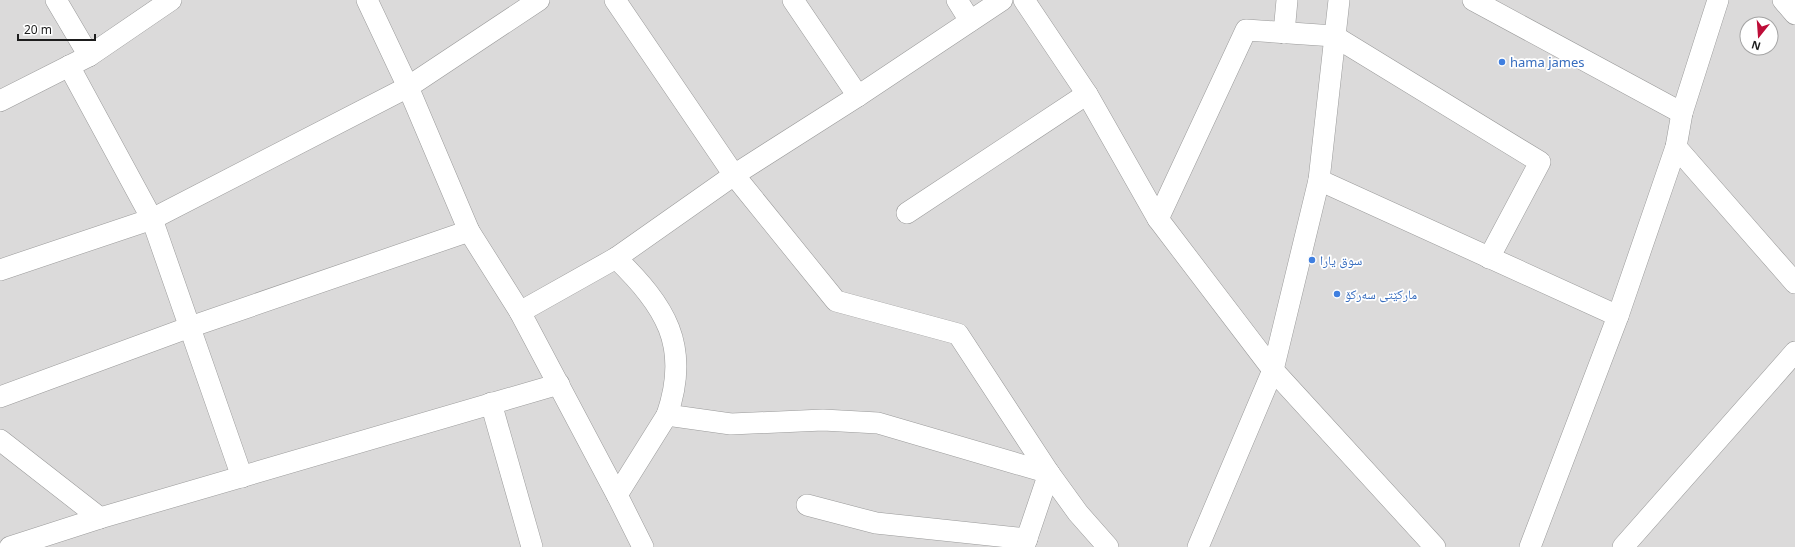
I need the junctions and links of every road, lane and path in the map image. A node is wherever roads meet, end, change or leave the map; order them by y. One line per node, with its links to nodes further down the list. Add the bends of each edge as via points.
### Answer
1 (56, 0): 19 (street)
2 (171, 0): 19 (street)
3 (367, 0): 21 (street)
4 (539, 0): 21 (street)
5 (615, 0): 27 (street)
6 (793, 0): 23 (street)
7 (957, 0): 16 (street)
8 (1002, 0): 16 (street)
9 (1024, 0): 22 (street)
10 (1287, 0): 17 (street)
11 (1339, 0): 18 (street)
12 (1473, 0): 25 (street)
13 (1718, 0): 25 (street)
14 (1782, 0): 15 (street)
15 (1795, 14)
16 (970, 22): 23 (street)
17 (1284, 33): 18 (street); 31 (street, via 1246,30)
18 (1334, 36): 28 (street); 34 (street, via 1540,162)
19 (89, 56): 20 (street)
20 (69, 66): 24 (street); 30 (street)
21 (408, 87): 30 (street); 32 (street)
22 (1086, 94): 29 (street); 31 (street)
23 (858, 96): 27 (street)
24 (0, 101)
25 (1682, 113): 26 (street)
26 (1676, 147): 36 (street); 38 (street)
27 (734, 175): 33 (street); 47 (street, via 836,300 958,334)
28 (1319, 180): 34 (street); 41 (street)
29 (907, 213)
30 (152, 219): 35 (street); 39 (street)
31 (1158, 219): 41 (street)
32 (469, 231): 37 (street); 39 (street)
33 (616, 258): 37 (street); 45 (street, via 657,303 670,332 676,355 676,381)
34 (1490, 258): 38 (street)
35 (0, 270)
36 (1795, 283)
37 (520, 312): 42 (street)
38 (1618, 316): 59 (street)
39 (190, 327): 43 (street); 48 (street)
40 (1795, 352): 60 (street)
41 (1273, 370): 57 (street); 58 (street)
42 (559, 384): 44 (street); 49 (street)
43 (0, 397)
44 (491, 403): 48 (street); 54 (street)
45 (667, 415): 47 (street, via 731,424 824,420 878,423); 49 (street)
46 (0, 440): 51 (street)
47 (1049, 473): 52 (street); 56 (street, via 1078,513)
48 (242, 477): 51 (street)
49 (617, 495): 55 (street)
50 (806, 505): 52 (street, via 876,523)
51 (100, 518): 53 (street)
52 (1025, 543)
53 (10, 547)
54 (532, 547)
55 (643, 547)
56 (1108, 547)
57 (1198, 547)
58 (1435, 547)
59 (1530, 547)
60 (1623, 547)

